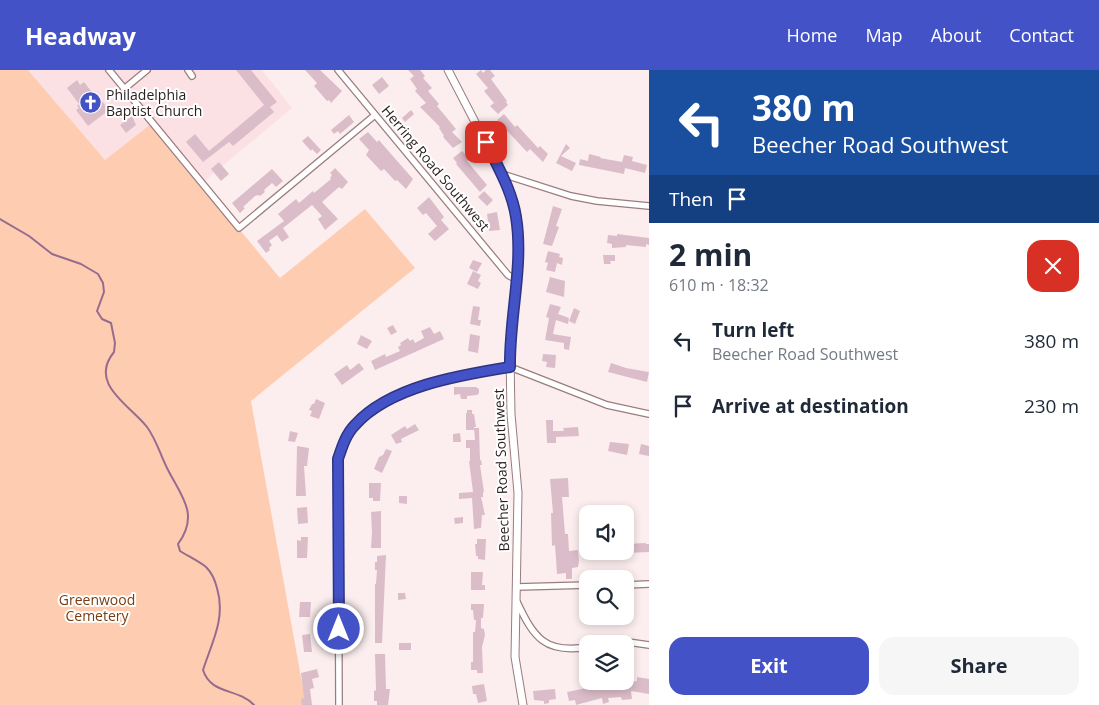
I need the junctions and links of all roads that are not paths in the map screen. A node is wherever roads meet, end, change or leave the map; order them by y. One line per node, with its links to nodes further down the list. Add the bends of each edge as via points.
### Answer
1 (109, 70): 7 (street)
2 (147, 70): 7 (street)
3 (188, 70): 6 (street)
4 (338, 70): 8 (street, Herring Road Southwest)
5 (448, 70): 9 (street, Beecher Road Southwest)
6 (192, 76)
7 (124, 89): 8 (street, via 239,228)
8 (375, 115): 11 (street, Herring Road Southwest, via 508,275)
9 (502, 174): 10 (street, via 571,196); 11 (street, Beecher Road Southwest, via 516,217)
10 (649, 206)
11 (517, 280): 12 (street, Beecher Road Southwest)
12 (510, 367): 13 (street, via 606,405); 17 (street, Beecher Road Southwest, via 518,493); 22 (street, via 456,376 406,393 366,414 344,441 338,459)
13 (649, 414)
14 (649, 584): 16 (street)
15 (579, 585): 17 (street)
16 (634, 585)
17 (517, 587): 18 (street, Beecher Road Southwest)
18 (516, 602): 21 (street, via 532,632 541,640 563,649); 23 (street, Beecher Road Southwest, via 515,657)
19 (634, 643): 20 (street)
20 (649, 646)
21 (579, 648)
22 (339, 705)
23 (523, 705)

